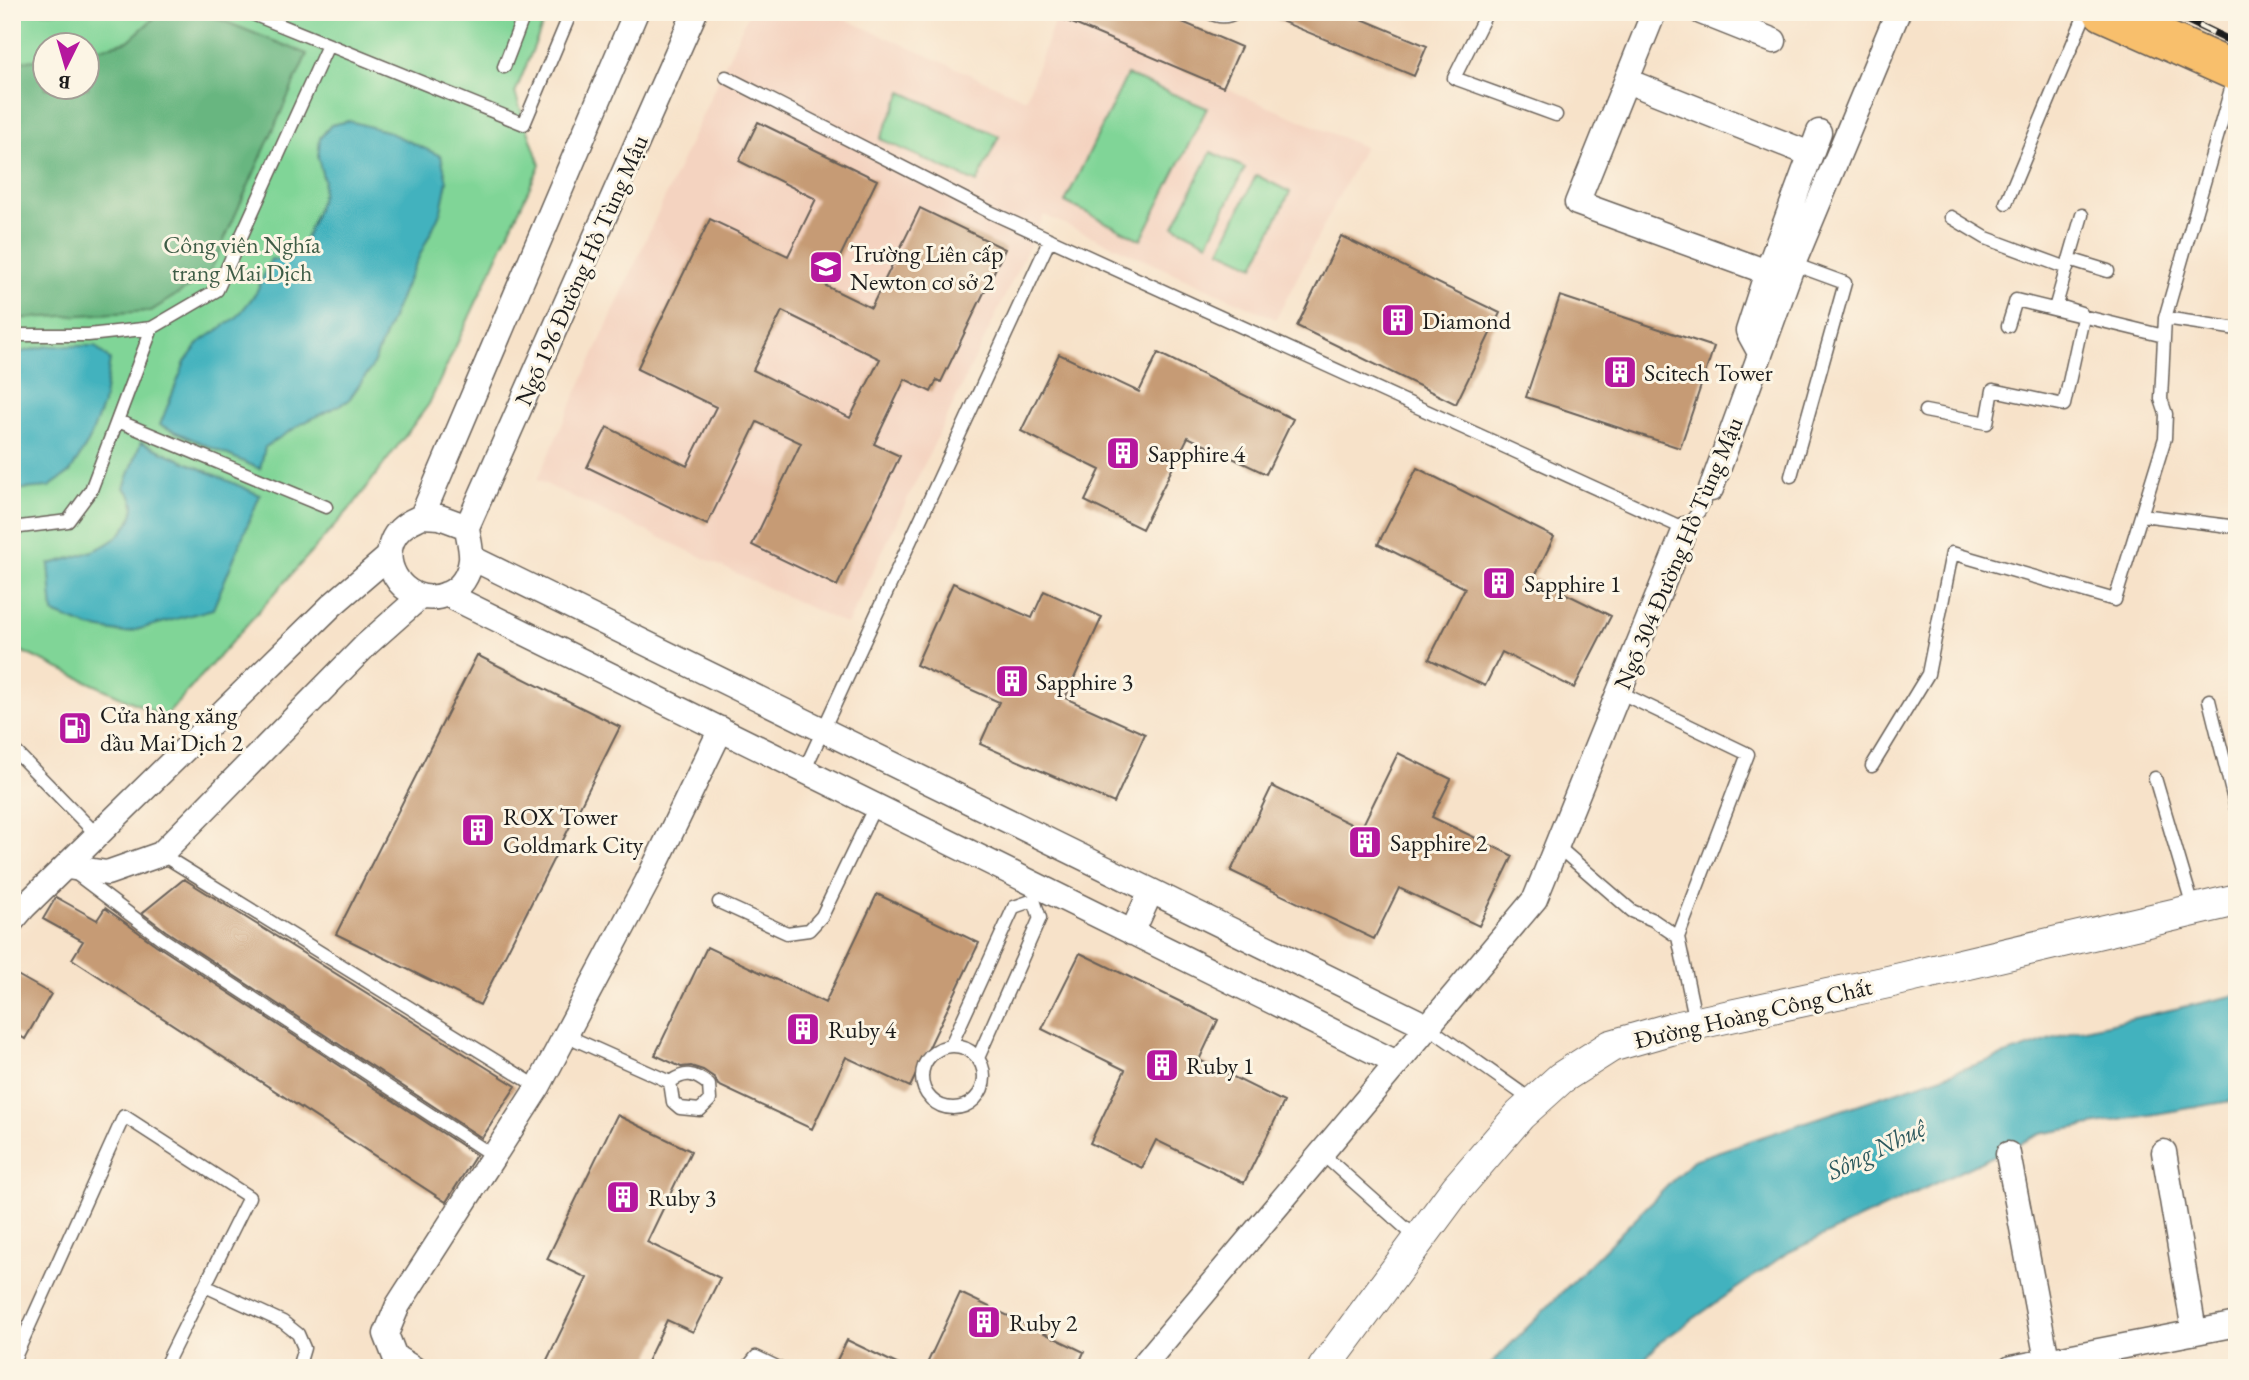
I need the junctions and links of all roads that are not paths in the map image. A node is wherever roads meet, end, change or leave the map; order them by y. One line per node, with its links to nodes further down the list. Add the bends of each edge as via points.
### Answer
1 (248, 12): 15 (lane)
2 (525, 12): 16 (lane)
3 (571, 12): 15 (lane, via 524,124)
4 (636, 12): 45 (street, Ngõ 196 Đường Hồ Tùng Mậu)
5 (695, 12): 46 (street, Ngõ 196 Đường Hồ Tùng Mậu)
6 (1208, 12): 7 (lane, via 1230,16)
7 (1236, 12)
8 (1487, 12): 20 (lane, via 1454,78)
9 (1654, 12): 19 (street)
10 (1701, 12): 14 (street)
11 (1898, 12): 21 (street, Ngõ 304 Đường Hồ Tùng Mậu)
12 (2086, 12): 23 (lane)
13 (2103, 12): 17 (highway)
14 (1774, 41)
15 (328, 45): 34 (lane, via 217,290)
16 (504, 67)
17 (2236, 72): 32 (lane)
18 (726, 77): 26 (lane)
19 (1627, 81): 22 (street); 30 (street, via 1577,203)
20 (1556, 114)
21 (1844, 141): 22 (lane); 28 (street, Ngõ 304 Đường Hồ Tùng Mậu)
22 (1815, 143): 30 (street)
23 (2006, 203)
24 (2082, 215): 27 (lane)
25 (1951, 217): 27 (lane, via 1986,238)
26 (1050, 239): 49 (lane); 57 (lane)
27 (2068, 263): 29 (lane); 31 (lane, via 2056,305 2081,313)
28 (1793, 264): 38 (street, Ngõ 304 Đường Hồ Tùng Mậu); 41 (lane, via 1845,283)
29 (2108, 271)
30 (1767, 272): 38 (street, via 1748,331)
31 (2083, 318): 33 (lane, via 2016,300); 37 (lane); 39 (lane, via 2064,405 1993,390 1986,423)
32 (2165, 318): 35 (lane); 37 (lane)
33 (2008, 326)
34 (152, 328): 36 (lane, via 88,335); 40 (lane)
35 (2237, 329)
36 (12, 335)
37 (2164, 336): 44 (lane, via 2161,399 2165,438)
38 (1760, 353): 42 (street, Ngõ 304 Đường Hồ Tùng Mậu)
39 (1925, 411)
40 (118, 421): 43 (lane); 48 (lane, via 91,490 68,521)
41 (1791, 477)
42 (1711, 489): 49 (lane, Ngõ 304 Đường Hồ Tùng Mậu)
43 (326, 507)
44 (2142, 515): 47 (lane); 59 (lane, via 2115,600 1952,553 1927,674)
45 (422, 516): 46 (street); 50 (street, via 405,524 393,538)
46 (467, 527): 51 (street)
47 (2237, 527)
48 (12, 528)
49 (1685, 529): 54 (street, Ngõ 304 Đường Hồ Tùng Mậu)
50 (389, 556): 53 (street, via 393,574 404,589); 64 (street, via 332,605)
51 (472, 558): 52 (street, via 467,576); 57 (street)
52 (446, 594): 53 (street); 56 (street)
53 (420, 597): 66 (street, via 367,644)
54 (1619, 692): 65 (street, Ngõ 304 Đường Hồ Tùng Mậu); 75 (lane, via 1748,754)
55 (2209, 700): 63 (lane)
56 (720, 729): 60 (street); 78 (street, via 647,882)
57 (823, 730): 60 (lane); 68 (street)
58 (12, 748): 64 (lane)
59 (1872, 766)
60 (804, 771): 62 (street)
61 (2155, 778): 72 (lane)
62 (875, 806): 69 (street); 71 (lane, via 822,916 809,930 787,933)
63 (2237, 812)
64 (98, 836): 67 (street)
65 (1557, 846): 75 (lane, via 1632,911); 77 (street, Ngõ 304 Đường Hồ Tùng Mậu, via 1535,899)
66 (161, 854): 67 (street, via 107,873); 83 (lane)
67 (67, 867): 73 (street); 88 (lane, via 161,938)
68 (1151, 891): 74 (street); 77 (street)
69 (1037, 894): 74 (street); 79 (lane, via 1014,907); 80 (lane, via 1040,918)
70 (2237, 900): 72 (street, Đường Hoàng Công Chất)
71 (719, 902)
72 (2194, 910): 76 (street, Đường Hoàng Công Chất)
73 (12, 921)
74 (1132, 933): 81 (street)
75 (1678, 937): 76 (lane)
76 (1696, 1024): 84 (street, Đường Hoàng Công Chất, via 1611,1046)
77 (1427, 1026): 81 (street, Ngõ 304 Đường Hồ Tùng Mậu); 84 (lane)
78 (565, 1035): 82 (lane); 83 (street)
79 (951, 1045): 80 (lane); 80 (lane, via 933,1052 922,1069 924,1089 937,1104 958,1108 977,1097 984,1078)
80 (978, 1058)
81 (1396, 1063): 86 (street, Ngõ 304 Đường Hồ Tùng Mậu)
82 (670, 1082)
83 (538, 1087): 88 (street)
84 (1534, 1102): 89 (street, Đường Hoàng Công Chất, via 1457,1188)
85 (2164, 1152): 92 (street)
86 (1321, 1153): 89 (lane); 100 (street, Ngõ 304 Đường Hồ Tùng Mậu)
87 (2008, 1154): 93 (street)
88 (495, 1157): 97 (street, via 398,1306 386,1334 395,1357)
89 (1419, 1240): 101 (street, Đường Hoàng Công Chất)
90 (205, 1286): 94 (lane, via 249,1197 124,1116); 95 (lane); 96 (lane, via 283,1322 298,1334 304,1348)
91 (2237, 1324): 92 (street)
92 (2194, 1331): 93 (street)
93 (2048, 1360): 102 (street)
94 (12, 1364)
95 (164, 1368)
96 (298, 1368)
97 (413, 1368)
98 (747, 1368): 99 (lane, via 755,1357)
99 (779, 1368)
100 (1141, 1368)
101 (1324, 1368)
102 (2011, 1368)

